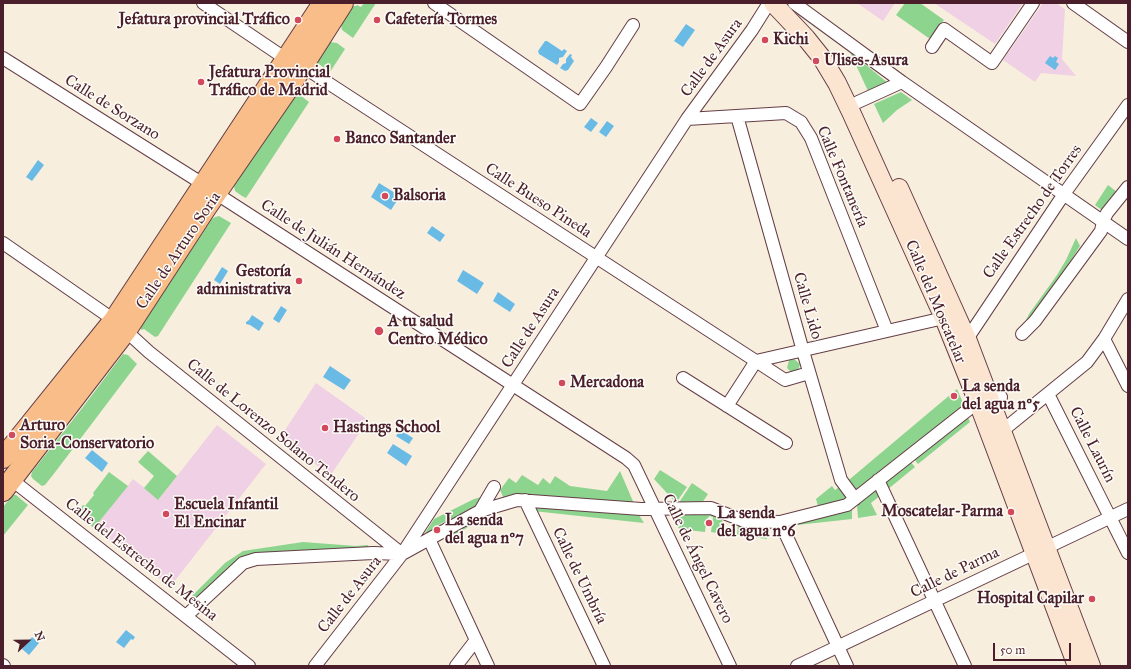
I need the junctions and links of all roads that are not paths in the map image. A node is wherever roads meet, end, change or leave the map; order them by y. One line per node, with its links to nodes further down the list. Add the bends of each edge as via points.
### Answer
1 (203, 3): 15 (street, Calle Bueso Pineda)
2 (323, 3): 15 (main road, Calle de Arturo Soria)
3 (344, 3): 15 (main road, Calle de Arturo Soria)
4 (434, 3): 11 (street, via 580,104)
5 (769, 3): 20 (street, Calle de Asura)
6 (773, 3): 29 (street, Calle del Moscatelar, via 822,58 837,82)
7 (789, 3): 17 (street, Calle del Moscatelar, via 826,46 844,73)
8 (794, 3): 16 (street)
9 (1033, 3): 13 (street, via 992,64 944,29)
10 (1073, 3): 12 (street)
11 (634, 24)
12 (1128, 42)
13 (932, 46)
14 (3, 58): 22 (street, Calle de Sorzano)
15 (294, 62): 22 (main road, Calle de Arturo Soria, via 292,83); 27 (street, Calle Bueso Pineda)
16 (902, 82): 17 (street); 23 (street)
17 (858, 102): 33 (street, Calle del Moscatelar)
18 (1128, 105): 23 (street, Calle Estrecho de Torres)
19 (737, 116): 20 (street, Calle Fontanería); 31 (street, Calle Fontanería, via 786,113 801,122 811,138); 35 (street, Calle Lido)
20 (687, 119): 27 (street, Calle de Asura)
21 (1128, 187): 24 (street)
22 (210, 189): 30 (main road, Calle de Arturo Soria); 39 (street, Calle de Julián Hernández)
23 (1064, 194): 24 (street); 33 (street, Calle Estrecho de Torres)
24 (1102, 221): 25 (street); 32 (street, via 1101,231 1035,321)
25 (1128, 239)
26 (3, 243): 30 (street, Calle de Lorenzo Solano Tendero)
27 (596, 258): 36 (street, Calle Bueso Pineda); 39 (street, Calle de Asura)
28 (1128, 300): 34 (street)
29 (944, 318): 31 (street); 42 (street, Calle del Moscatelar)
30 (120, 326): 46 (main road, Calle de Arturo Soria); 49 (main road, Calle de Arturo Soria); 61 (street, Calle de Lorenzo Solano Tendero)
31 (887, 331): 35 (street)
32 (1022, 334)
33 (967, 339): 42 (street, Calle del Moscatelar)
34 (1104, 339): 40 (street); 41 (street, via 1087,362)
35 (803, 351): 36 (street); 37 (street, Calle Lido)
36 (756, 361): 37 (street, Calle Bueso Pineda, via 785,380); 43 (street)
37 (809, 373): 51 (street, Calle Lido, via 841,480)
38 (683, 378): 43 (street)
39 (512, 385): 47 (street, Calle de Julián Hernández); 61 (street, Calle de Asura)
40 (1128, 386)
41 (1048, 394): 44 (street); 56 (street, Calle Laurín)
42 (990, 401): 44 (street, Calle del Moscatelar); 48 (street, via 969,409); 59 (street, Calle del Moscatelar)
43 (727, 406): 45 (street)
44 (1002, 430): 59 (street, Calle del Moscatelar)
45 (786, 443)
46 (3, 458)
47 (634, 465): 53 (street, Calle de Ángel Cavero)
48 (878, 480): 51 (street); 62 (street)
49 (8, 485): 63 (street, Calle del Estrecho de Mesina)
50 (494, 487): 55 (street)
51 (855, 499): 57 (street, via 847,505)
52 (525, 500): 53 (street); 55 (street); 70 (street, Calle de Umbría)
53 (655, 509): 57 (street, via 711,508 744,521); 71 (street, Calle de Ángel Cavero)
54 (1128, 509): 56 (street, Calle de Parma)
55 (480, 511): 58 (street)
56 (1110, 517): 59 (street, Calle de Parma); 60 (street, Calle Laurín)
57 (780, 522): 65 (street)
58 (429, 539): 61 (street); 64 (street)
59 (1040, 550): 62 (street, Calle de Parma); 75 (street, Calle del Moscatelar); 76 (street, Calle del Moscatelar)
60 (1128, 553)
61 (402, 554): 63 (street, via 256,559 243,563); 67 (street, Calle de Asura)
62 (935, 600): 65 (street, Calle de Parma); 74 (street)
63 (186, 616): 66 (street, Calle del Estrecho de Mesina)
64 (476, 640): 68 (street); 69 (street)
65 (838, 646): 72 (street, Calle de Parma); 73 (street)
66 (249, 666)
67 (315, 666)
68 (456, 666)
69 (488, 666)
70 (604, 666)
71 (730, 666)
72 (797, 666)
73 (847, 666)
74 (965, 666)
75 (1077, 666)
76 (1091, 666)

